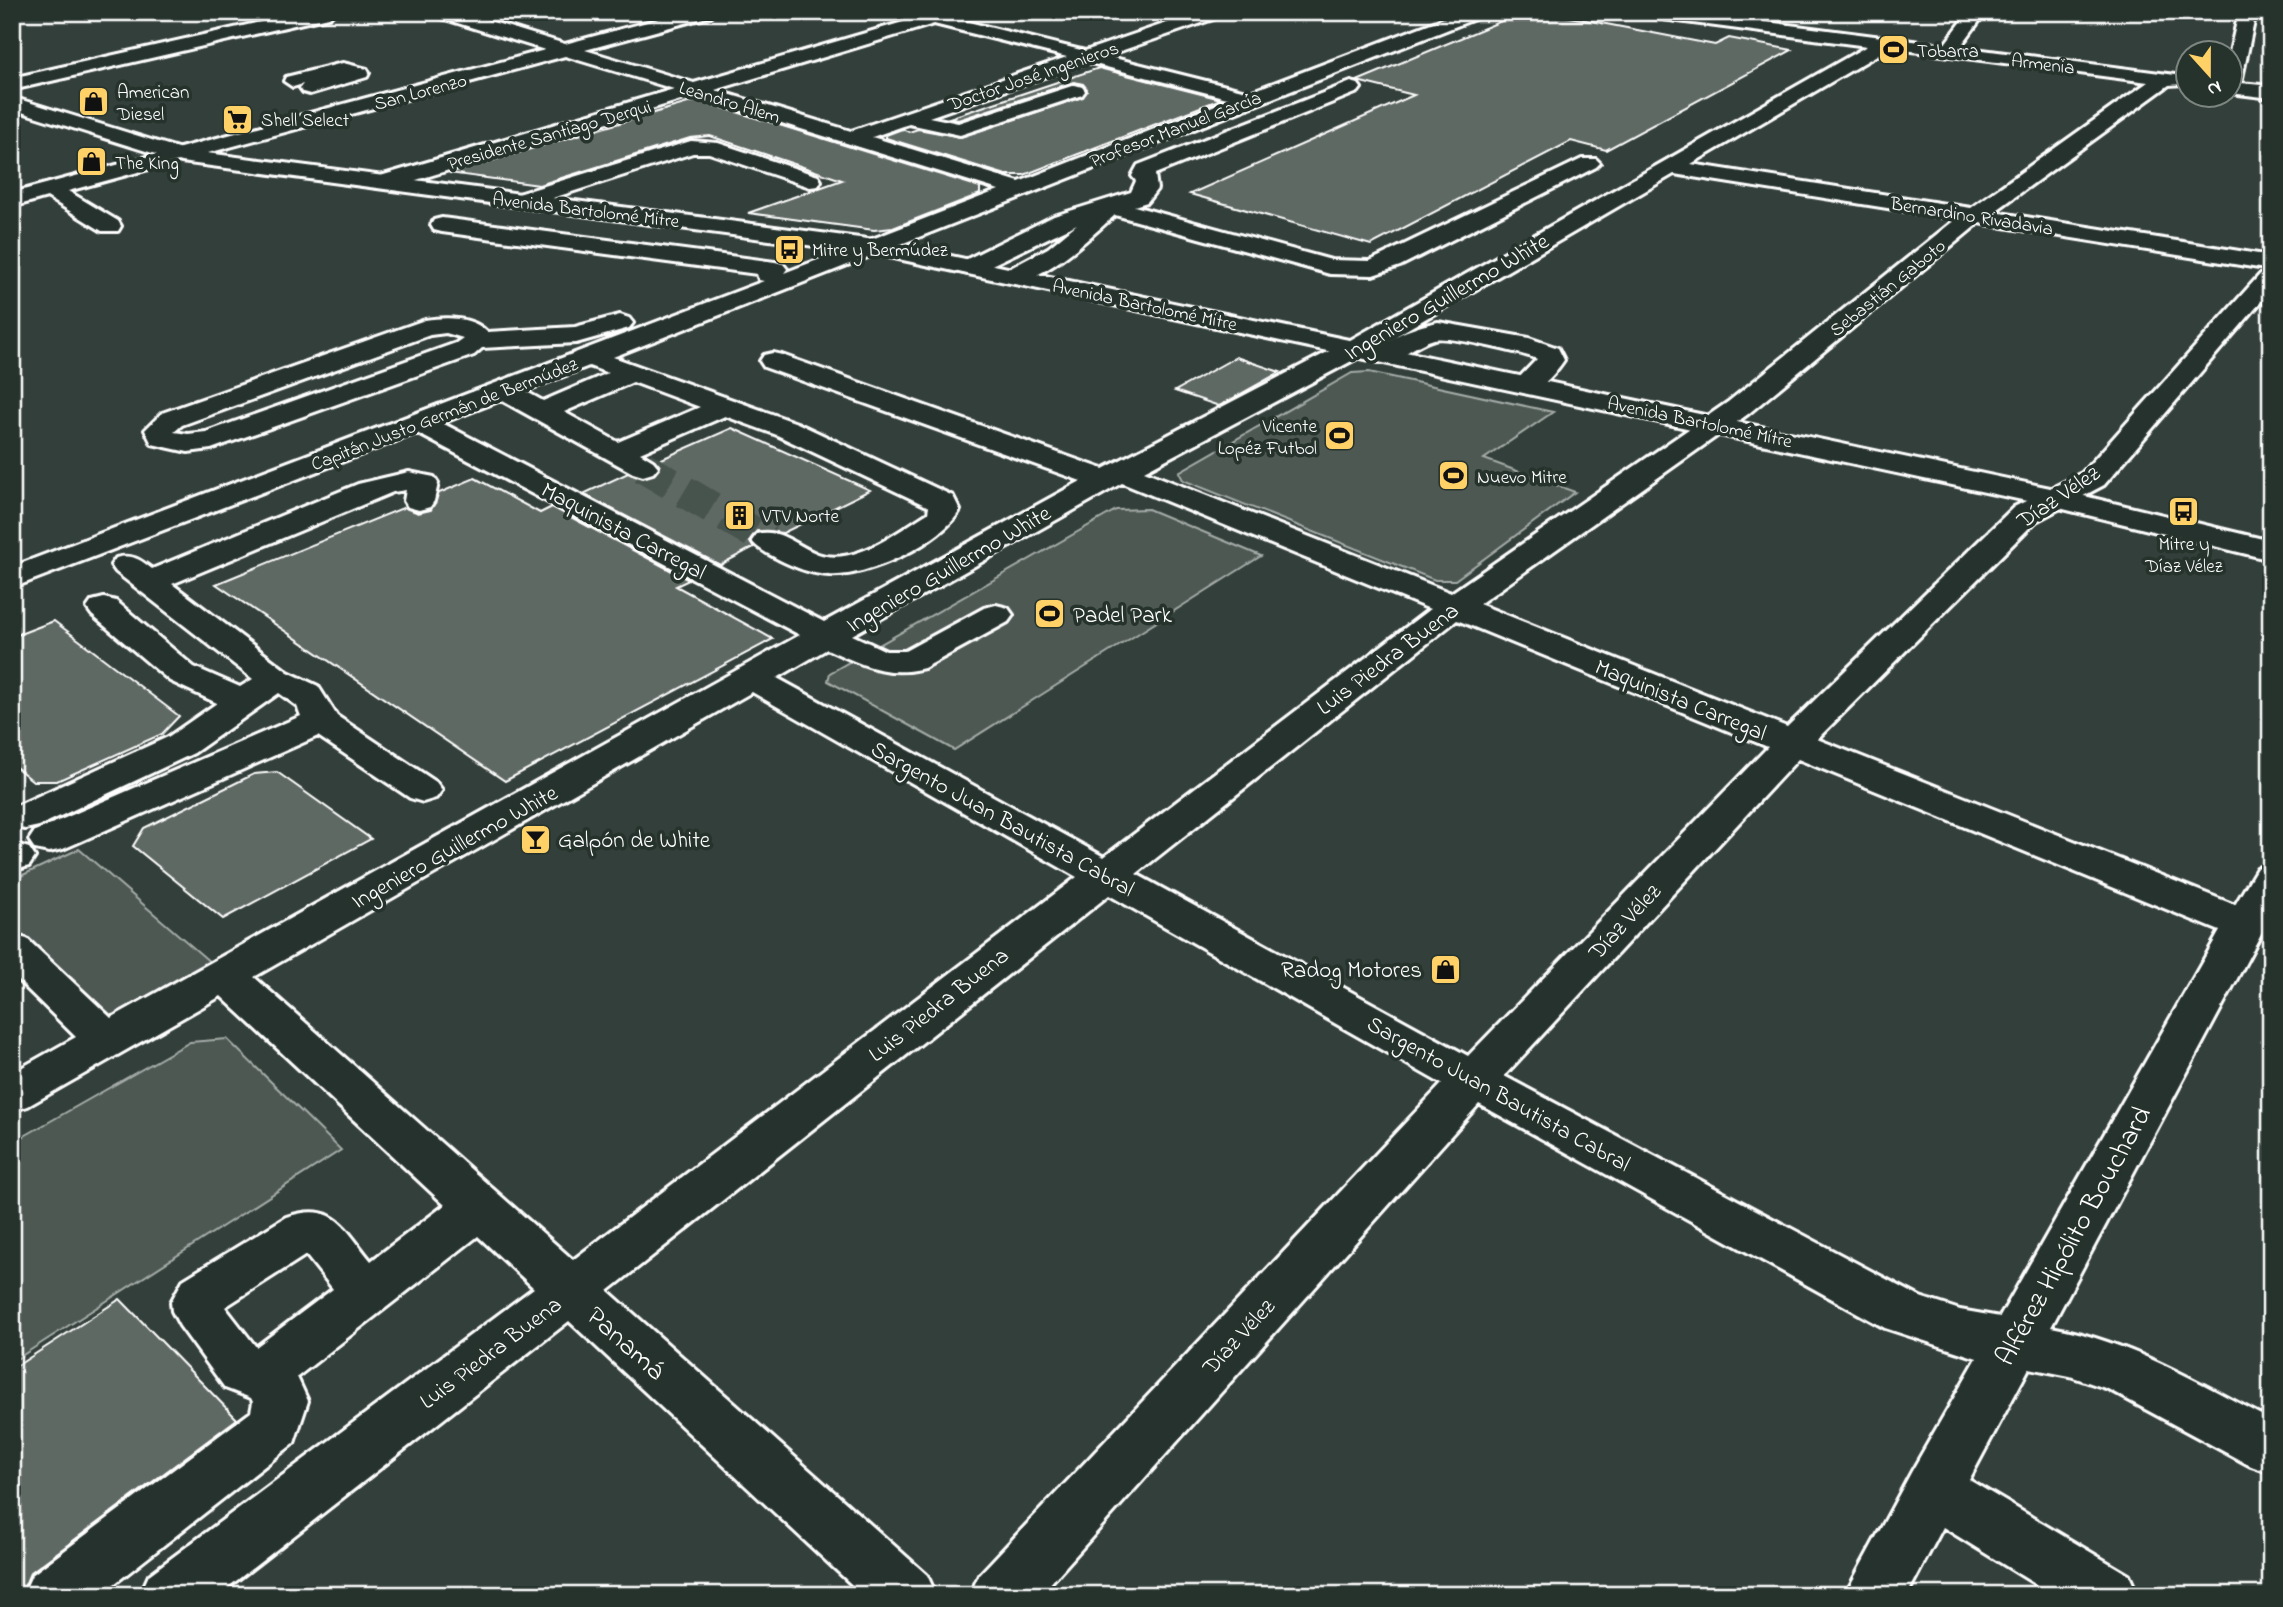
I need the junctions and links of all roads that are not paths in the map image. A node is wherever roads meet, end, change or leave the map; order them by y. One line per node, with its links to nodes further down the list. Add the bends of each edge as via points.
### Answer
1 (329, 12): 21 (street)
2 (441, 12): 15 (street, Leandro Alem)
3 (705, 12): 15 (street, San Lorenzo)
4 (908, 12): 11 (street)
5 (954, 12): 11 (street, Presidente Santiago Derqui)
6 (1216, 12): 17 (street, Doctor José Ingenieros)
7 (1476, 12): 27 (street, Profesor Manuel García)
8 (1647, 12): 12 (street, Armenia)
9 (1978, 12): 16 (street)
10 (2248, 12): 13 (street)
11 (933, 18): 17 (street); 24 (street, Presidente Santiago Derqui)
12 (1744, 18): 14 (street, Armenia)
13 (2242, 38)
14 (1885, 43): 16 (street, Armenia); 38 (street, Ingeniero Guillermo White)
15 (567, 51): 24 (street, Leandro Alem); 29 (street, San Lorenzo)
16 (1948, 51): 18 (street, Armenia)
17 (1088, 55): 27 (street); 30 (street, Doctor José Ingenieros)
18 (2165, 79): 19 (street, Armenia); 46 (street, Sebastián Gaboto)
19 (2174, 80)
20 (293, 81): 29 (street)
21 (12, 84)
22 (1351, 88): 45 (street, via 1146,170 1146,189 1139,197)
23 (2244, 89): 26 (street)
24 (695, 91): 33 (street, Leandro Alem); 40 (street, Presidente Santiago Derqui)
25 (1075, 91): 30 (street, via 960,129)
26 (2271, 92)
27 (1251, 98): 41 (street, Profesor Manuel García)
28 (12, 103): 35 (street, Avenida Bartolomé Mitre)
29 (357, 108): 34 (street, San Lorenzo)
30 (909, 118): 33 (street, Doctor José Ingenieros)
31 (205, 127): 34 (street)
32 (181, 133): 35 (street)
33 (850, 138): 41 (street, Leandro Alem)
34 (243, 139): 36 (street, San Lorenzo)
35 (140, 144): 36 (street, Avenida Bartolomé Mitre)
36 (181, 156): 40 (street, Avenida Bartolomé Mitre); 42 (street, San Lorenzo)
37 (1589, 163): 45 (street, via 1373,268 1330,267)
38 (1673, 167): 46 (street, Bernardino Rivadavia); 57 (street, Ingeniero Guillermo White)
39 (810, 181): 44 (street, via 711,146 691,147)
40 (385, 182): 44 (street, Avenida Bartolomé Mitre)
41 (1019, 189): 49 (street, Profesor Manuel García)
42 (50, 190): 43 (street, San Lorenzo); 48 (street)
43 (12, 200)
44 (523, 201): 49 (street, Avenida Bartolomé Mitre)
45 (1111, 207): 51 (street, via 1062,221); 54 (street, via 1056,253)
46 (1974, 216): 50 (street, Bernardino Rivadavia); 67 (street, Sebastián Gaboto)
47 (442, 225): 52 (street, via 775,269)
48 (110, 226)
49 (875, 247): 51 (street, Avenida Bartolomé Mitre); 55 (street, Capitán Justo Germán de Bermúdez)
50 (2271, 264)
51 (969, 267): 54 (street, Avenida Bartolomé Mitre)
52 (768, 275): 55 (street); 56 (street, via 743,278 601,330 550,338)
53 (2271, 275): 71 (street, Díaz Vélez, via 2093,479)
54 (1014, 276): 57 (street, Avenida Bartolomé Mitre)
55 (796, 278): 59 (street, Capitán Justo Germán de Bermúdez)
56 (475, 341): 56 (street, via 476,335 468,328 425,328 172,419 159,430 162,438 188,443 211,440 465,349)
57 (1354, 349): 58 (street, Avenida Bartolomé Mitre); 70 (street, Ingeniero Guillermo White)
58 (1384, 355): 62 (street, Avenida Bartolomé Mitre); 62 (street, via 1438,330 1529,346 1551,360)
59 (589, 357): 61 (street); 63 (street, Capitán Justo Germán de Bermúdez)
60 (773, 361): 70 (street, Maquinista Carregal)
61 (634, 372): 64 (street); 65 (street)
62 (1527, 384): 67 (street, Avenida Bartolomé Mitre)
63 (503, 390): 65 (street); 66 (street, Capitán Justo Germán de Bermúdez)
64 (725, 406): 68 (street); 73 (street, via 787,429 942,502 946,509 940,519 870,558 850,564 813,563)
65 (543, 411): 68 (street)
66 (420, 423): 75 (street, Capitán Justo Germán de Bermúdez); 79 (street, Maquinista Carregal)
67 (1714, 424): 71 (street, Avenida Bartolomé Mitre); 77 (street, Luis Piedra Buena)
68 (618, 452): 69 (street)
69 (643, 467)
70 (1113, 476): 77 (street, Maquinista Carregal); 79 (street, Ingeniero Guillermo White)
71 (2054, 498): 74 (street, Avenida Bartolomé Mitre); 85 (street, Díaz Vélez, via 2025,514)
72 (419, 501): 81 (street, via 423,483 398,482 138,573)
73 (768, 541)
74 (2271, 551)
75 (12, 578)
76 (104, 608): 82 (street, via 182,674)
77 (1452, 608): 85 (street, Maquinista Carregal); 88 (street, Luis Piedra Buena)
78 (996, 615): 79 (street, Maquinista Carregal, via 912,661 881,661)
79 (828, 637): 80 (street, Ingeniero Guillermo White)
80 (752, 678): 88 (street, Sargento Juan Bautista Cabral); 92 (street, Ingeniero Guillermo White)
81 (276, 679): 82 (street); 83 (street, via 308,694 318,706)
82 (243, 702): 84 (street)
83 (321, 721): 86 (street); 87 (street)
84 (210, 725): 86 (street, via 223,740); 86 (street, via 37,828)
85 (1791, 744): 90 (street, Maquinista Carregal); 94 (street, Díaz Vélez)
86 (253, 749)
87 (423, 790)
88 (1105, 874): 94 (street, Sargento Juan Bautista Cabral); 97 (street, Luis Piedra Buena)
89 (2271, 877): 90 (street, Alférez Hipólito Bouchard)
90 (2242, 924): 99 (street, Alférez Hipólito Bouchard)
91 (12, 950): 93 (street)
92 (225, 975): 93 (street, Ingeniero Guillermo White); 96 (street, Panamá)
93 (107, 1041): 95 (street, Ingeniero Guillermo White)
94 (1473, 1080): 99 (street, Sargento Juan Bautista Cabral, via 1903,1313 1960,1332); 106 (street, Díaz Vélez)
95 (12, 1094)
96 (479, 1207): 97 (street, Panamá); 98 (street)
97 (571, 1290): 104 (street, Luis Piedra Buena); 105 (street, Panamá)
98 (366, 1292): 100 (street); 100 (street, via 315,1230 292,1236 201,1295 198,1311 244,1372)
99 (2014, 1342): 101 (street, Sargento Juan Bautista Cabral, via 2126,1371); 102 (street, Alférez Hipólito Bouchard)
100 (265, 1371): 103 (street, via 281,1401 274,1426)
101 (2271, 1448)
102 (1932, 1489): 107 (street, Alférez Hipólito Bouchard); 108 (street)
103 (53, 1595)
104 (170, 1595)
105 (906, 1595)
106 (1000, 1595)
107 (1875, 1595)
108 (2108, 1595)

